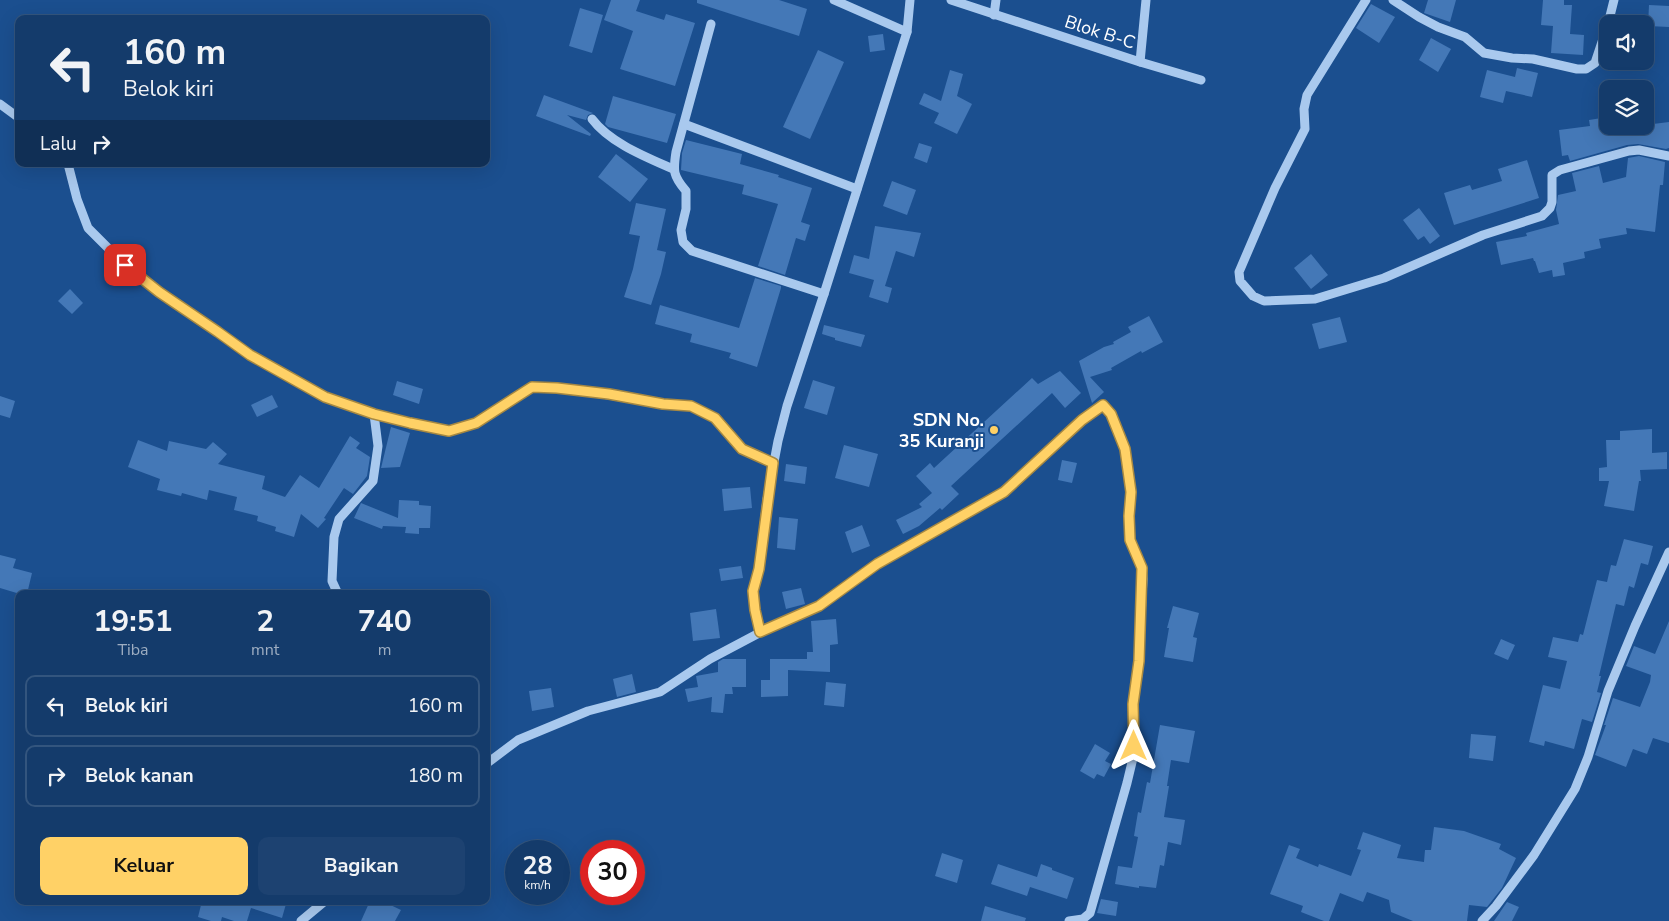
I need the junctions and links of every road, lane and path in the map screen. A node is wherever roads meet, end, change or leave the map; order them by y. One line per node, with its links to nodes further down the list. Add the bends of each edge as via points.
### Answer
1 (834, 0): 12 (street)
2 (910, 0): 12 (street)
3 (951, 0): 9 (street, Blok B-C)
4 (996, 0): 9 (street)
5 (1146, 0): 14 (street)
6 (1366, 0): 20 (street, via 1307,95 1305,129 1275,188 1239,272 1240,281 1253,296 1264,301 1314,299 1384,278 1483,235 1542,216 1552,202 1552,175 1560,170 1628,151)
7 (1393, 0): 13 (street, via 1418,17 1466,37 1484,53 1586,69 1595,62)
8 (1614, 0): 10 (street)
9 (994, 15): 14 (street, Blok B-C)
10 (1610, 15)
11 (711, 24): 19 (street)
12 (907, 32): 23 (street)
13 (1599, 50)
14 (1140, 62): 15 (street, Blok B-C)
15 (1201, 80)
16 (0, 104): 17 (street)
17 (15, 115)
18 (592, 119): 22 (street, via 629,148)
19 (684, 124): 22 (street); 23 (street)
20 (1669, 156)
21 (69, 167): 25 (street, via 88,228 125,265 250,355 325,397)
22 (673, 170): 24 (street, via 686,191 681,230 683,242 692,251)
23 (857, 189): 24 (street)
24 (824, 294): 26 (street, via 787,406)
25 (374, 414): 26 (street, via 449,431 476,423 532,387 609,394 691,406 715,418 742,449); 28 (street, via 378,446 373,481 339,519 334,537 332,581)
26 (773, 463): 29 (street, via 759,569 753,591)
27 (1669, 552): 34 (street, via 1608,691 1575,789 1534,855)
28 (336, 590)
29 (760, 632): 30 (street, via 710,659 660,692 588,711 518,740); 33 (street, via 819,606 877,564 1004,492 1082,420 1103,405 1111,414 1125,449 1131,492 1130,540 1142,568 1140,647 1133,704 1133,758 1090,913 1083,919)
30 (490, 761)
31 (320, 905): 32 (street)
32 (300, 921)
33 (1069, 921)
34 (1482, 921)

